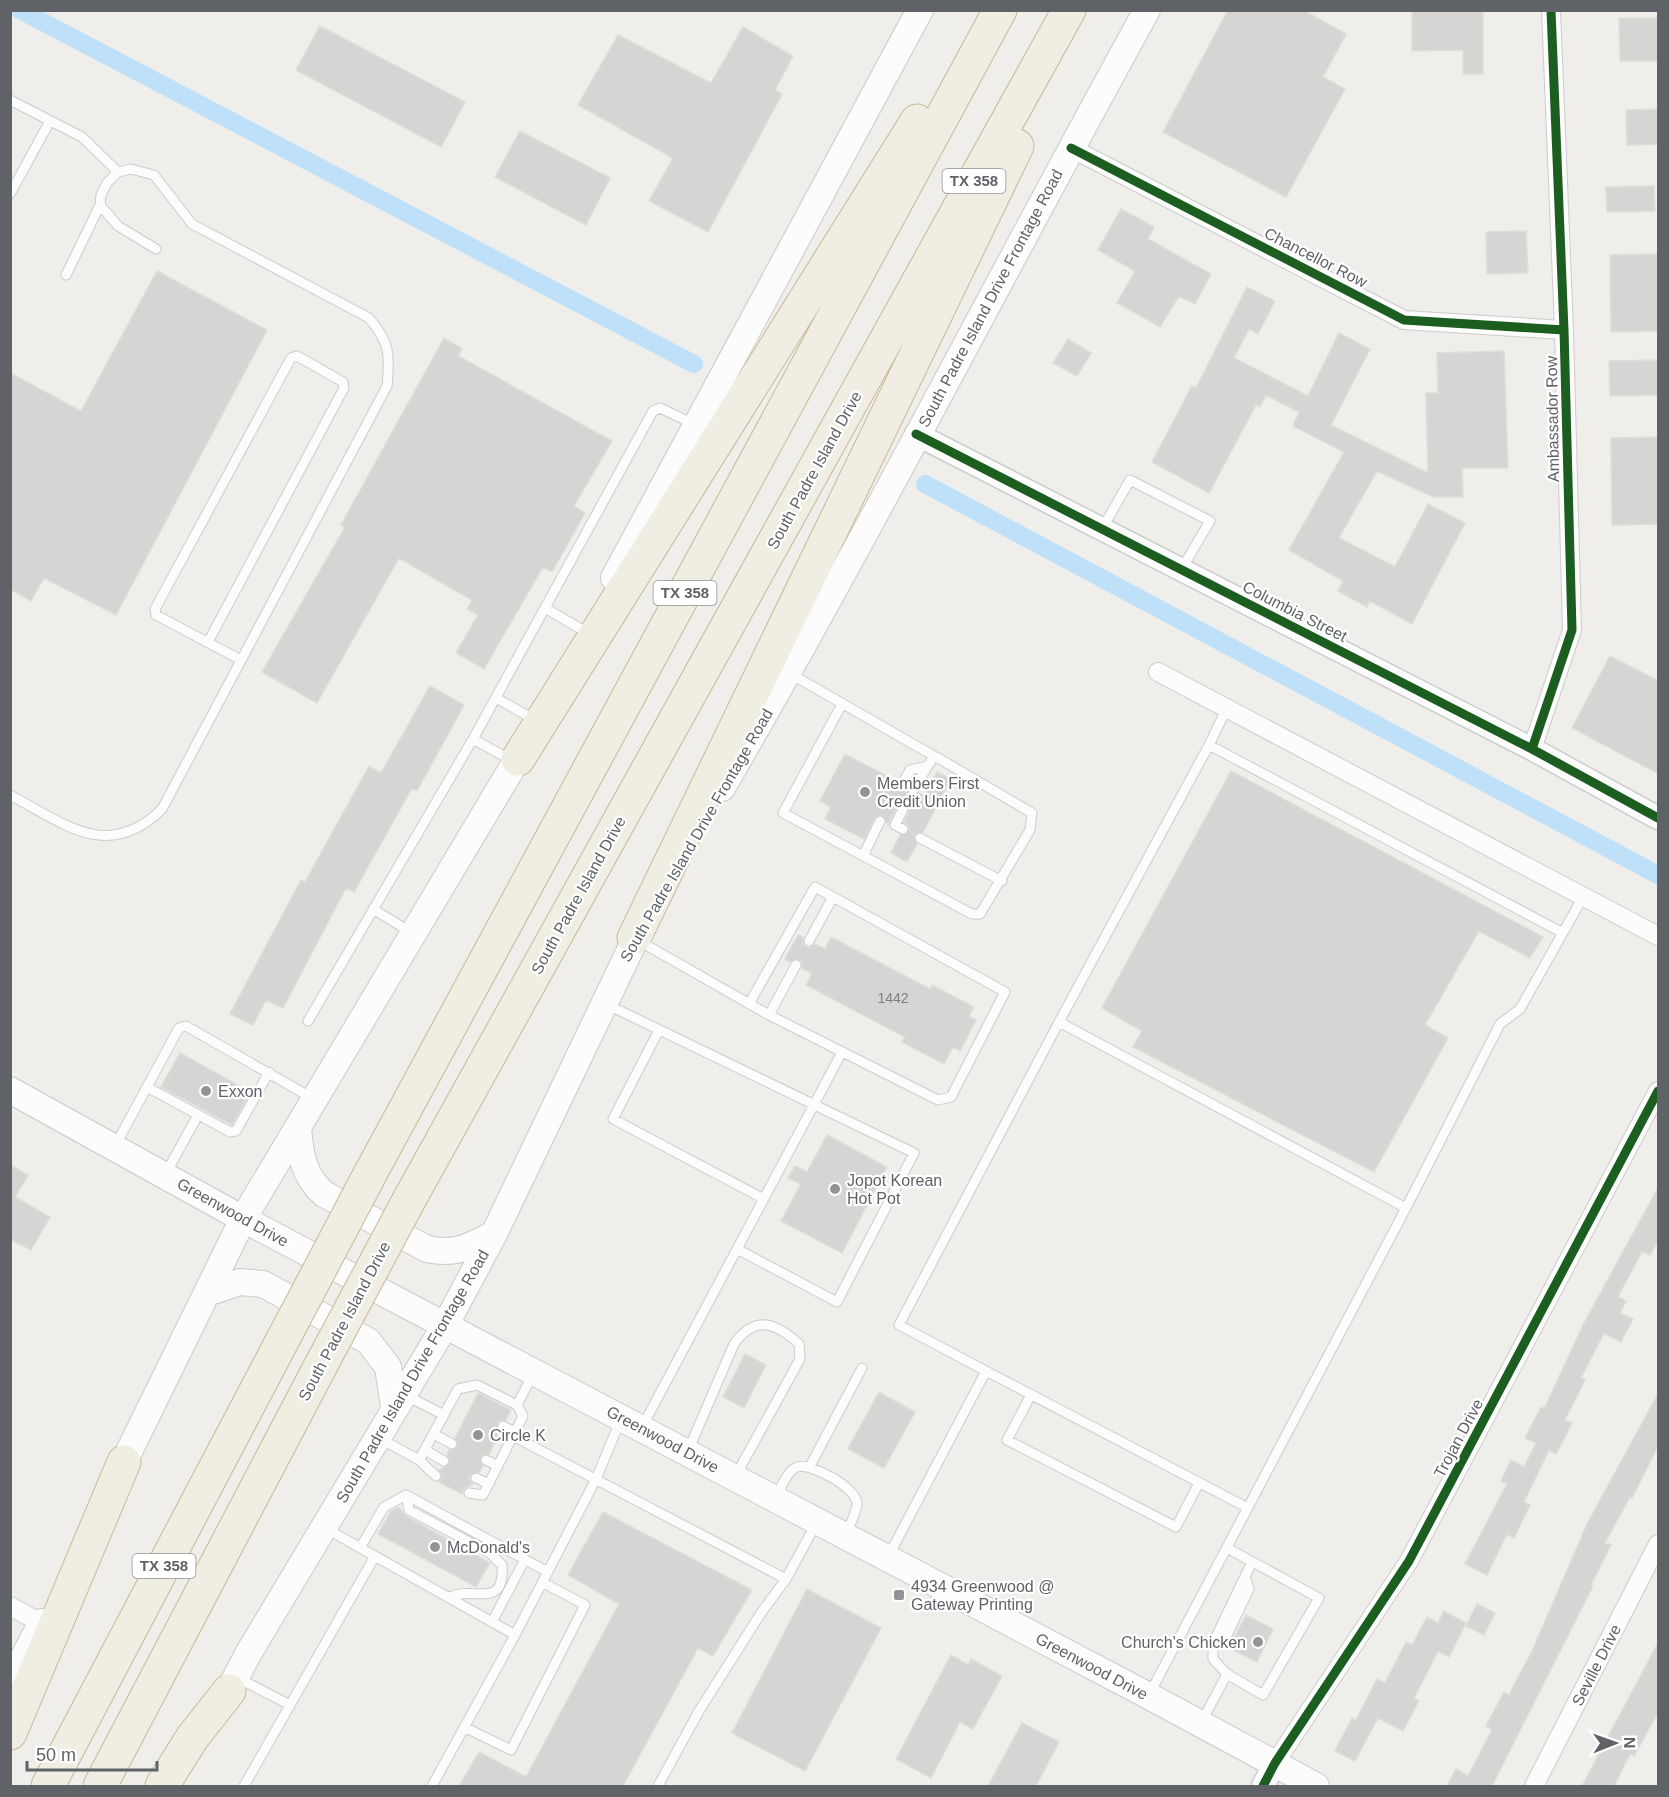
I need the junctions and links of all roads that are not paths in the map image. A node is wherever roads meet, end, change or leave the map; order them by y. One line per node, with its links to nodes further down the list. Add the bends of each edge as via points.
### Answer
1 (920, 10): 17 (main road)
2 (987, 10): 35 (highway)
3 (1000, 10): 138 (highway, TX 358, bridge, via 369,1176)
4 (1069, 10): 139 (highway, South Padre Island Drive / TX 358, bridge, via 409,1200)
5 (1082, 10): 53 (highway)
6 (1147, 10): 10 (main road, South Padre Island Drive Frontage Road)
7 (1551, 10): 16 (street, Ambassador Row)
8 (10, 100): 9 (lane)
9 (50, 121): 11 (lane, via 82,137); 12 (lane)
10 (1071, 148): 16 (street, Chancellor Row, via 1404,320); 18 (main road, South Padre Island Drive Frontage Road)
11 (118, 172): 13 (lane, via 107,183); 24 (lane, via 130,169 154,175 192,224 369,318 384,336 390,357 387,386)
12 (10, 194)
13 (100, 205): 14 (lane, via 118,226); 15 (lane)
14 (156, 249)
15 (66, 275)
16 (1564, 330): 33 (street, Ambassador Row, via 1572,630)
17 (696, 425): 21 (lane, via 660,408 652,411); 22 (main road)
18 (916, 434): 19 (street, Columbia Street); 26 (main road, South Padre Island Drive Frontage Road)
19 (1102, 529): 20 (street, Columbia Street); 20 (lane, via 1130,480 1210,521)
20 (1182, 570): 33 (street, Columbia Street)
21 (545, 608): 22 (lane); 27 (lane)
22 (586, 632): 30 (main road)
23 (208, 642): 23 (lane, via 156,615 155,609 291,358 297,356 343,382 344,388); 24 (lane)
24 (241, 660): 39 (lane, via 162,808 147,824 122,835 97,835 74,829)
25 (1158, 672): 29 (street)
26 (789, 674): 28 (lane); 53 (main road, South Padre Island Drive Frontage Road)
27 (496, 698): 30 (lane); 31 (lane)
28 (842, 704): 34 (lane); 45 (lane, via 783,813)
29 (1227, 708): 32 (lane); 48 (street)
30 (537, 722): 35 (main road)
31 (473, 739): 35 (lane); 49 (lane)
32 (1209, 745): 50 (lane); 60 (lane)
33 (1532, 749): 41 (street, Columbia Street)
34 (934, 756): 36 (lane); 46 (lane, via 1032,813 1030,830)
35 (517, 761): 51 (main road)
36 (928, 766): 37 (lane, via 909,770); 38 (lane)
37 (902, 784)
38 (913, 790)
39 (10, 795)
40 (903, 809): 43 (lane, via 895,825)
41 (1659, 818)
42 (880, 821): 45 (lane)
43 (903, 829)
44 (920, 838): 46 (lane)
45 (863, 856): 46 (lane, via 972,914 980,914 986,908)
46 (1002, 881)
47 (833, 897): 54 (lane); 57 (lane, via 815,887); 62 (lane, via 1005,992 951,1097 938,1100)
48 (1583, 897): 50 (lane); 52 (street)
49 (373, 909): 51 (lane); 59 (lane)
50 (1563, 933): 74 (lane, via 1520,1009 1500,1024)
51 (414, 934): 67 (main road)
52 (1659, 936)
53 (634, 938): 56 (main road, South Padre Island Drive Frontage Road); 57 (lane)
54 (809, 941)
55 (796, 965): 58 (lane)
56 (604, 1003): 61 (lane); 76 (main road, South Padre Island Drive Frontage Road)
57 (749, 1004): 58 (lane)
58 (769, 1015): 62 (lane)
59 (308, 1021)
60 (1059, 1022): 74 (lane); 82 (lane, via 899,1325)
61 (659, 1030): 68 (lane); 73 (lane, via 613,1119)
62 (842, 1052): 68 (lane)
63 (269, 1072): 64 (lane, via 186,1026 179,1028); 67 (lane); 69 (lane, via 236,1131 230,1132)
64 (147, 1087): 69 (lane); 71 (lane)
65 (10, 1090): 71 (main road, Greenwood Drive)
66 (1659, 1091): 137 (street, Trojan Drive, via 1409,1562)
67 (314, 1099): 70 (main road)
68 (815, 1105): 73 (lane); 77 (lane, via 914,1153 837,1302)
69 (198, 1114): 72 (lane)
70 (298, 1127): 75 (main road); 76 (main road, via 305,1168 312,1184 324,1194 427,1249 446,1253 463,1250)
71 (115, 1147): 72 (main road, Greenwood Drive)
72 (165, 1175): 75 (main road, Greenwood Drive)
73 (764, 1199): 77 (lane)
74 (1406, 1208): 110 (lane)
75 (243, 1219): 78 (main road); 79 (main road, Greenwood Drive)
76 (494, 1234): 79 (main road, South Padre Island Drive Frontage Road)
77 (737, 1249): 87 (lane)
78 (207, 1293): 84 (main road, via 240,1282 264,1284 368,1341 388,1367); 98 (main road)
79 (446, 1324): 81 (main road, Greenwood Drive); 84 (main road, South Padre Island Drive Frontage Road)
80 (862, 1368): 100 (lane)
81 (534, 1371): 85 (lane); 87 (main road, Greenwood Drive)
82 (986, 1371): 83 (lane); 118 (lane)
83 (1031, 1395): 105 (lane); 105 (lane, via 1007,1440 1018,1446 1176,1527)
84 (399, 1400): 86 (lane); 91 (main road, South Padre Island Drive Frontage Road)
85 (518, 1405): 86 (lane, via 477,1385 458,1389); 90 (lane, via 523,1416)
86 (444, 1415): 89 (lane)
87 (632, 1422): 94 (main road, Greenwood Drive); 104 (lane)
88 (503, 1426): 90 (lane)
89 (434, 1434): 92 (lane); 93 (lane)
90 (514, 1434): 99 (lane); 104 (lane)
91 (376, 1437): 95 (lane); 112 (main road, South Padre Island Drive Frontage Road)
92 (452, 1444)
93 (425, 1450): 95 (lane); 97 (lane)
94 (688, 1452): 102 (main road, Greenwood Drive); 102 (lane, via 734,1344 745,1329 759,1324 783,1330 799,1344 800,1359)
95 (419, 1460): 101 (lane)
96 (486, 1460): 99 (lane)
97 (444, 1461)
98 (124, 1462): 127 (main road); 136 (highway)
99 (498, 1466): 106 (lane)
100 (810, 1466): 109 (lane, via 790,1471); 113 (lane, via 855,1495 857,1504)
101 (436, 1476)
102 (735, 1477): 109 (main road, Greenwood Drive)
103 (476, 1478): 106 (lane)
104 (596, 1479): 121 (lane); 122 (lane)
105 (1199, 1483): 110 (lane)
106 (489, 1484): 107 (lane, via 483,1495)
107 (469, 1492)
108 (406, 1495): 115 (lane, via 384,1507); 119 (lane, via 513,1551); 124 (lane, via 409,1510 490,1553 502,1565 503,1579 496,1591 487,1595 460,1592)
109 (775, 1498): 111 (main road, Greenwood Drive)
110 (1248, 1508): 116 (lane)
111 (817, 1520): 113 (main road, Greenwood Drive); 122 (lane)
112 (323, 1527): 115 (lane); 131 (main road, South Padre Island Drive Frontage Road)
113 (846, 1535): 118 (main road, Greenwood Drive)
114 (1659, 1544): 147 (street, Seville Drive)
115 (360, 1548): 117 (lane)
116 (1227, 1548): 120 (lane); 132 (lane)
117 (375, 1556): 124 (lane); 133 (lane)
118 (888, 1557): 132 (main road, Greenwood Drive)
119 (524, 1561): 121 (lane); 126 (lane)
120 (1252, 1562): 129 (lane, via 1213,1643 1213,1659); 129 (lane, via 1319,1598 1263,1695)
121 (548, 1572): 123 (lane)
122 (786, 1579): 144 (lane, via 699,1711)
123 (542, 1582): 128 (lane); 135 (lane, via 585,1605 511,1750)
124 (450, 1597): 126 (lane)
125 (10, 1606): 127 (street)
126 (493, 1620): 128 (lane)
127 (42, 1623): 130 (main road)
128 (515, 1635): 135 (lane)
129 (1227, 1674): 134 (lane)
130 (10, 1683)
131 (233, 1684): 133 (lane); 140 (highway); 141 (main road, South Padre Island Drive Frontage Road)
132 (1149, 1695): 134 (main road, Greenwood Drive)
133 (290, 1705): 142 (lane)
134 (1201, 1723): 137 (main road, Greenwood Drive)
135 (464, 1727): 143 (lane)
136 (10, 1733)
137 (1275, 1762): 145 (street, Trojan Drive); 146 (main road, Greenwood Drive)
138 (48, 1786)
139 (100, 1786)
140 (162, 1786)
141 (180, 1786)
142 (244, 1786)
143 (432, 1786)
144 (658, 1786)
145 (1263, 1786)
146 (1316, 1786)
147 (1534, 1786)

